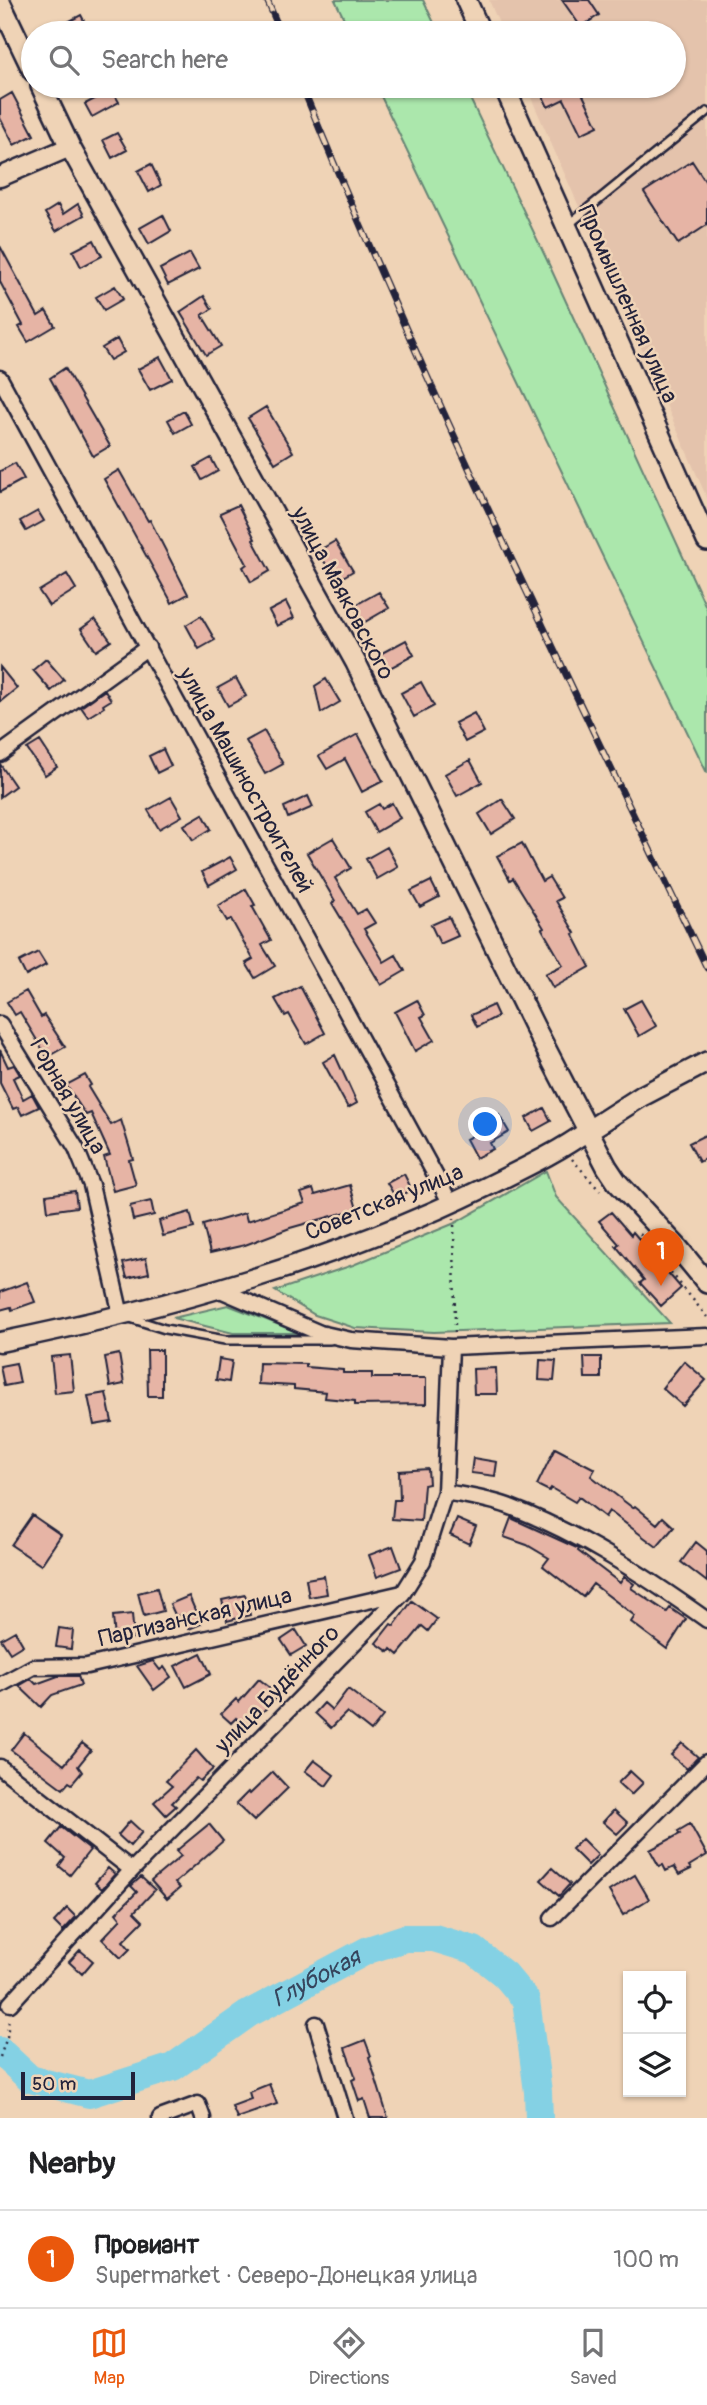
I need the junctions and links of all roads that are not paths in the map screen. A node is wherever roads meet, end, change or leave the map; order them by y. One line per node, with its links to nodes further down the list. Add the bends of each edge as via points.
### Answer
1 (466, 0): 3 (main road)
2 (0, 2): 4 (main road)
3 (476, 21)
4 (21, 46)
5 (47, 98): 8 (main road, улица Маяковского)
6 (509, 98): 10 (main road, Промышленная улица)
7 (707, 112): 10 (lane)
8 (70, 147): 9 (street); 17 (main road, улица Маяковского, via 356,663)
9 (0, 177)
10 (567, 226): 12 (main road, Промышленная улица)
11 (0, 378): 13 (street, улица Машиностроителей)
12 (707, 541)
13 (148, 647): 14 (street); 18 (street, улица Машиностроителей)
14 (0, 754)
15 (0, 1024): 21 (street, Горная улица, via 76,1148 91,1185)
16 (707, 1062): 17 (main road, Советская улица)
17 (589, 1130): 18 (street, Советская улица, via 562,1149); 19 (main road, улица Маяковского, via 617,1182)
18 (451, 1204): 20 (street, Советская улица, via 345,1248)
19 (707, 1283)
20 (218, 1289): 21 (street, Советская улица); 23 (street, via 320,1333)
21 (121, 1315): 23 (lane, via 225,1340); 24 (street, Советская улица)
22 (707, 1336): 25 (street)
23 (351, 1340): 25 (street)
24 (0, 1342)
25 (450, 1347): 26 (street, улица Будённого)
26 (445, 1492): 27 (street, улица Будённого, via 423,1561); 28 (street, via 505,1505 556,1526)
27 (403, 1593): 29 (street, Партизанская улица, via 87,1666 33,1667); 32 (street, улица Будённого)
28 (707, 1620)
29 (0, 1685)
30 (707, 1762): 33 (street)
31 (0, 1767): 32 (street)
32 (132, 1870): 34 (street, улица Будённого)
33 (552, 1918)
34 (10, 2004)
35 (316, 2024): 38 (street)
36 (160, 2118): 37 (street, via 198,2104)
37 (203, 2118)
38 (345, 2118)

